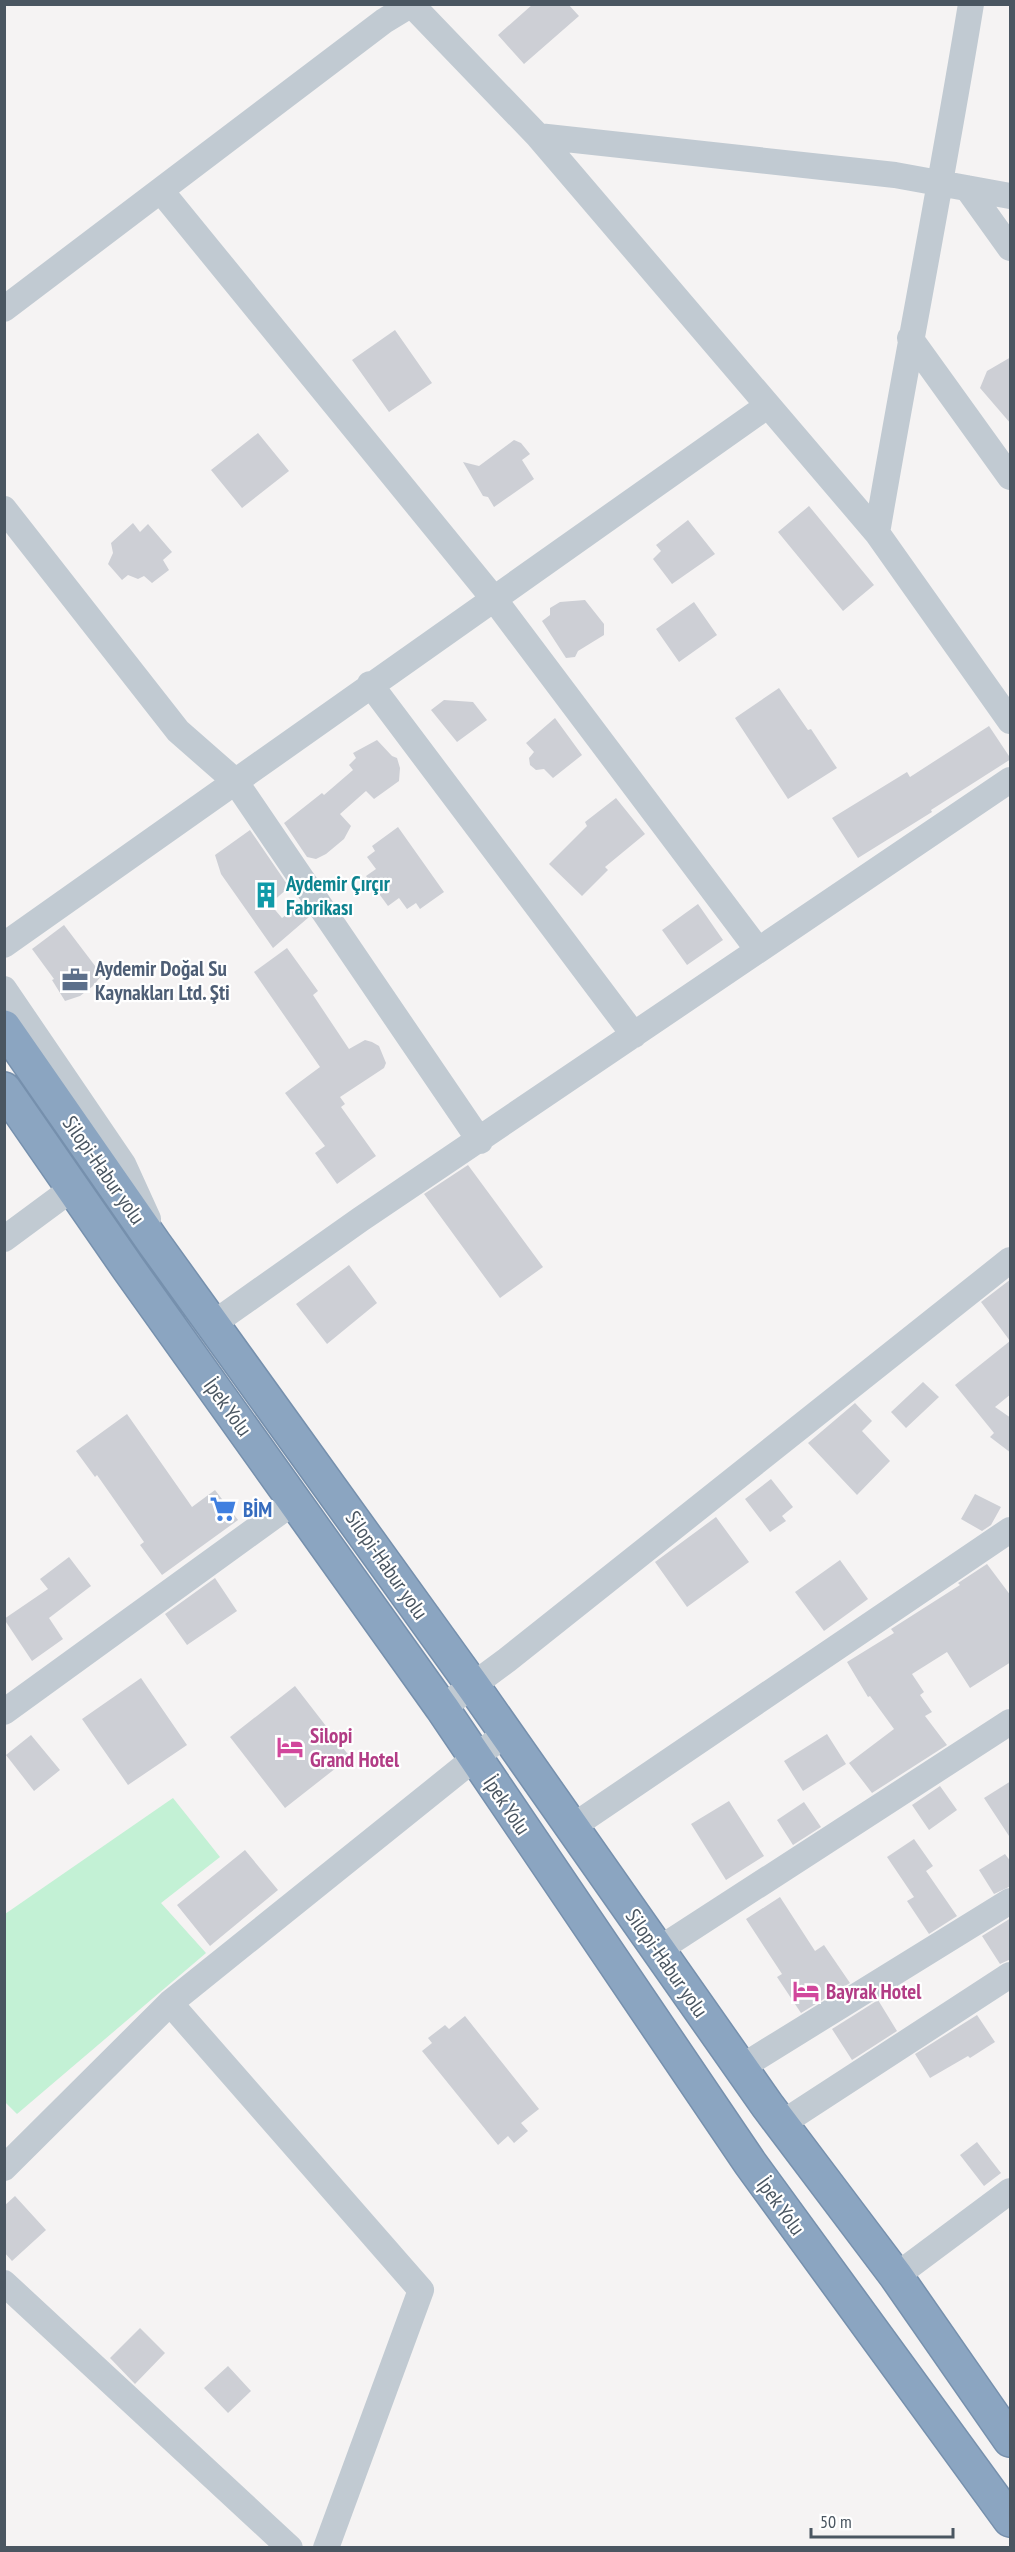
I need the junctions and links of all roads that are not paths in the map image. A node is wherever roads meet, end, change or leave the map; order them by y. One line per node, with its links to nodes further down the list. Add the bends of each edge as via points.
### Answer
1 (971, 4): 4 (street)
2 (411, 5): 3 (street); 6 (street, via 384,21)
3 (538, 136): 4 (street); 11 (street)
4 (941, 183): 5 (street); 10 (street)
5 (967, 188): 7 (street); 8 (street)
6 (161, 191): 9 (street); 15 (street)
7 (1011, 196)
8 (1011, 248)
9 (4, 309)
10 (910, 338): 12 (street); 14 (street)
11 (767, 406): 14 (street); 15 (street)
12 (1011, 477)
13 (4, 508): 19 (street, via 178,731)
14 (877, 533): 17 (street)
15 (494, 599): 16 (street); 21 (street)
16 (370, 684): 19 (street); 24 (street)
17 (1011, 721)
18 (1011, 780): 21 (street)
19 (235, 781): 20 (street); 26 (street)
20 (4, 945)
21 (758, 951): 24 (street)
22 (4, 989): 29 (street, via 123,1164 147,1215)
23 (4, 1027): 29 (highway, Silopi-Habur yolu)
24 (634, 1035): 26 (street)
25 (8, 1098): 27 (highway, İpek Yolu)
26 (480, 1140): 31 (street)
27 (73, 1188): 28 (street); 32 (highway, İpek Yolu)
28 (4, 1239)
29 (154, 1243): 31 (highway, Silopi-Habur yolu)
30 (1011, 1260): 34 (street)
31 (214, 1323): 34 (highway, Silopi-Habur yolu)
32 (295, 1501): 35 (highway, İpek Yolu); 36 (street)
33 (1011, 1530): 40 (street)
34 (473, 1686): 35 (street); 38 (highway, Silopi-Habur yolu)
35 (442, 1708): 39 (highway, İpek Yolu)
36 (4, 1712)
37 (1011, 1722): 42 (street)
38 (506, 1733): 39 (street); 40 (highway, Silopi-Habur yolu)
39 (475, 1758): 44 (street); 52 (highway, İpek Yolu, via 750,2163)
40 (572, 1827): 42 (highway, Silopi-Habur yolu)
41 (1011, 1901): 45 (street)
42 (658, 1950): 45 (highway, Silopi-Habur yolu)
43 (1011, 1976): 46 (street)
44 (170, 2003): 47 (street); 54 (street, via 421,2290)
45 (740, 2068): 46 (highway, Silopi-Habur yolu)
46 (774, 2115): 49 (highway, Silopi-Habur yolu)
47 (4, 2168)
48 (1011, 2191): 49 (street)
49 (896, 2276): 51 (highway, Silopi-Habur yolu)
50 (4, 2283): 53 (street)
51 (1011, 2440)
52 (1011, 2520)
53 (290, 2547)
54 (326, 2547)

